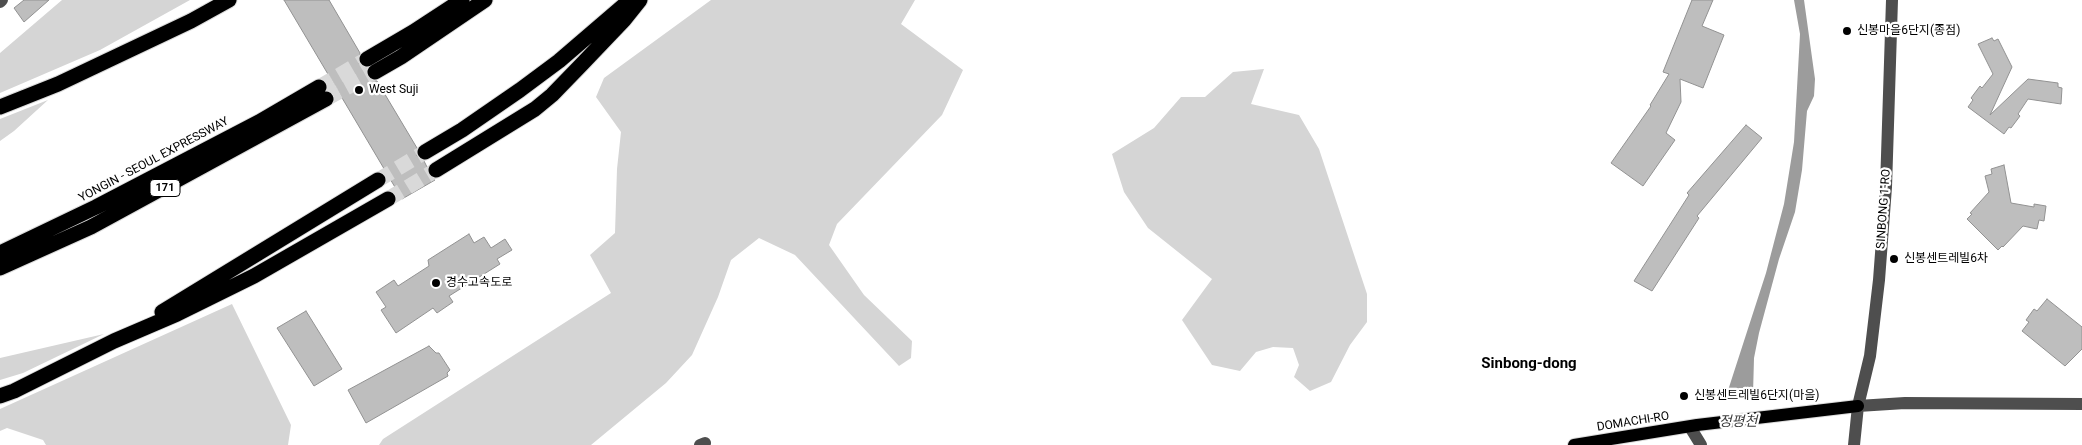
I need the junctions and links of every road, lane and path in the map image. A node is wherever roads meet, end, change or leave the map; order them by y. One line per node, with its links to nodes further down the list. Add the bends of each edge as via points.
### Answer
1 (229, 0): 7 (highway, via 58,84)
2 (462, 0): 3 (highway, via 371,65 401,57)
3 (485, 0)
4 (630, 0): 8 (highway, via 520,90)
5 (640, 0): 9 (highway, via 552,95 535,109)
6 (1892, 0): 17 (street, SINBONG 1-RO, via 1880,280 1870,356)
7 (0, 107)
8 (425, 152)
9 (436, 170)
10 (378, 180): 14 (highway)
11 (388, 199): 14 (highway, via 254,276)
12 (0, 253): 13 (highway, YONGIN - SEOUL EXPRESSWAY / 171, via 322,93 91,227)
13 (0, 268)
14 (114, 341): 15 (highway)
15 (0, 396)
16 (2082, 404): 17 (street)
17 (1858, 406): 18 (main road, DOMACHI-RO); 21 (street, SINBONG 1-RO)
18 (1694, 426): 19 (main road, DOMACHI-RO); 20 (street)
19 (1574, 445)
20 (1701, 445)
21 (1854, 445)

